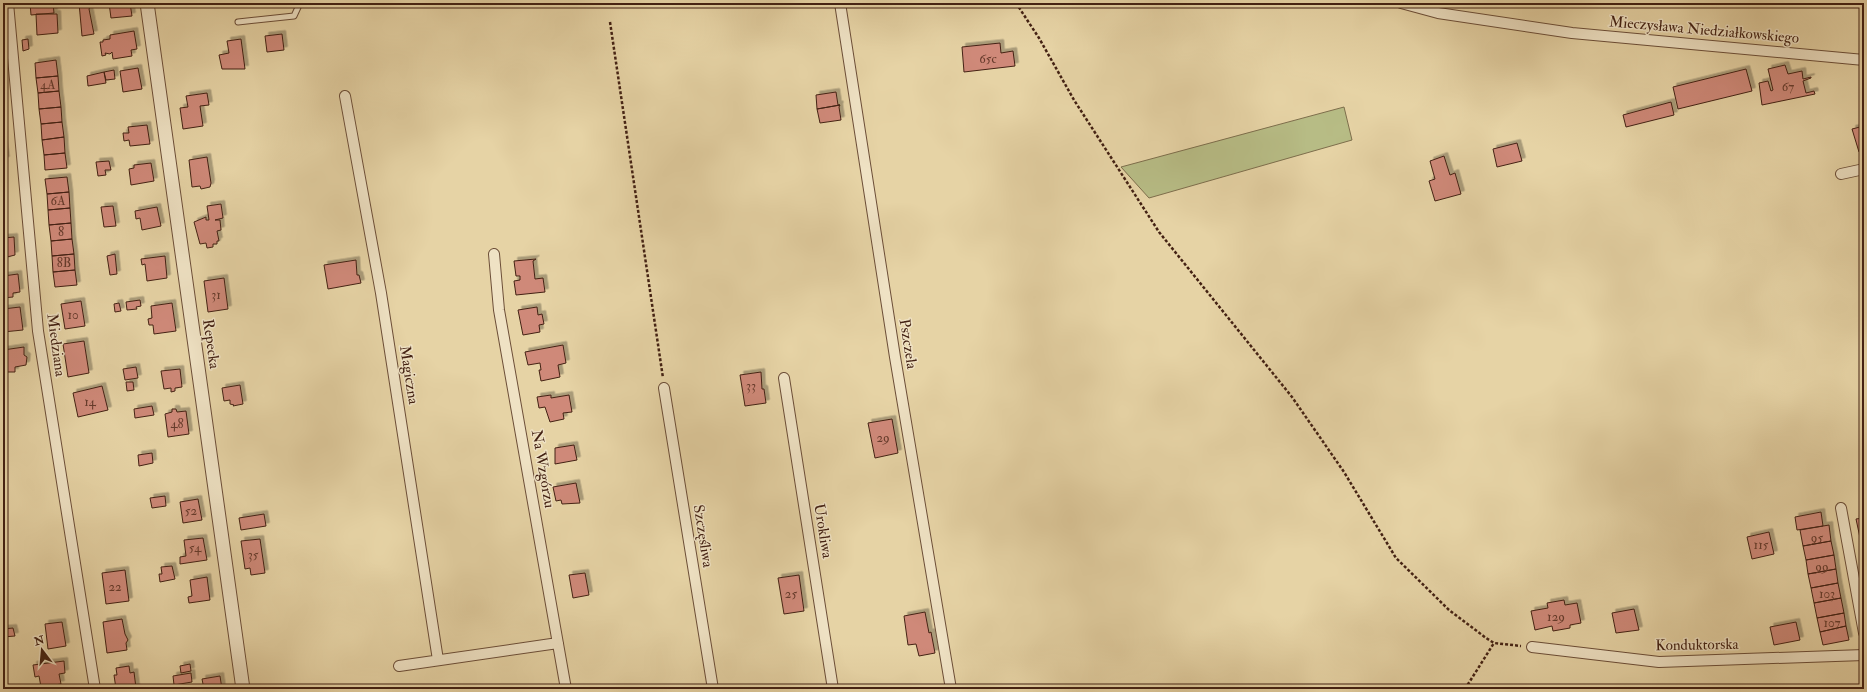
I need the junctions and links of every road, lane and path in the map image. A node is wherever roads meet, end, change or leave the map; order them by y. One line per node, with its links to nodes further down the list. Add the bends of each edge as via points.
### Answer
1 (8, 3): 24 (street, Miedziana, via 38,331)
2 (147, 3): 25 (street, Repecka)
3 (300, 3): 7 (lane, via 294,16)
4 (840, 3): 29 (street, Pszczela, via 895,357)
5 (1016, 3): 19 (path, via 1074,100 1159,232 1292,397 1344,472 1396,558 1449,610)
6 (1401, 3): 9 (street, Mieczysława Niedziałkowskiego, via 1438,13 1572,33)
7 (238, 22)
8 (610, 22): 15 (path)
9 (1864, 60)
10 (345, 96): 22 (street, Magiczna, via 382,301)
11 (1864, 169): 12 (street)
12 (1841, 174)
13 (494, 254): 18 (street, Na Wzgórzu, via 499,310)
14 (784, 378): 28 (street, Urokliwa)
15 (664, 388): 27 (street, Szczęśliwa)
16 (1841, 508): 17 (street)
17 (1864, 633)
18 (558, 643): 22 (street); 26 (street, Na Wzgórzu)
19 (1494, 643): 20 (path); 30 (path)
20 (1532, 647): 21 (street, Konduktorska, via 1659,662)
21 (1864, 655)
22 (438, 660): 23 (street)
23 (400, 666)
24 (95, 689)
25 (243, 689)
26 (566, 689)
27 (713, 689)
28 (833, 689)
29 (951, 689)
30 (1465, 689)

